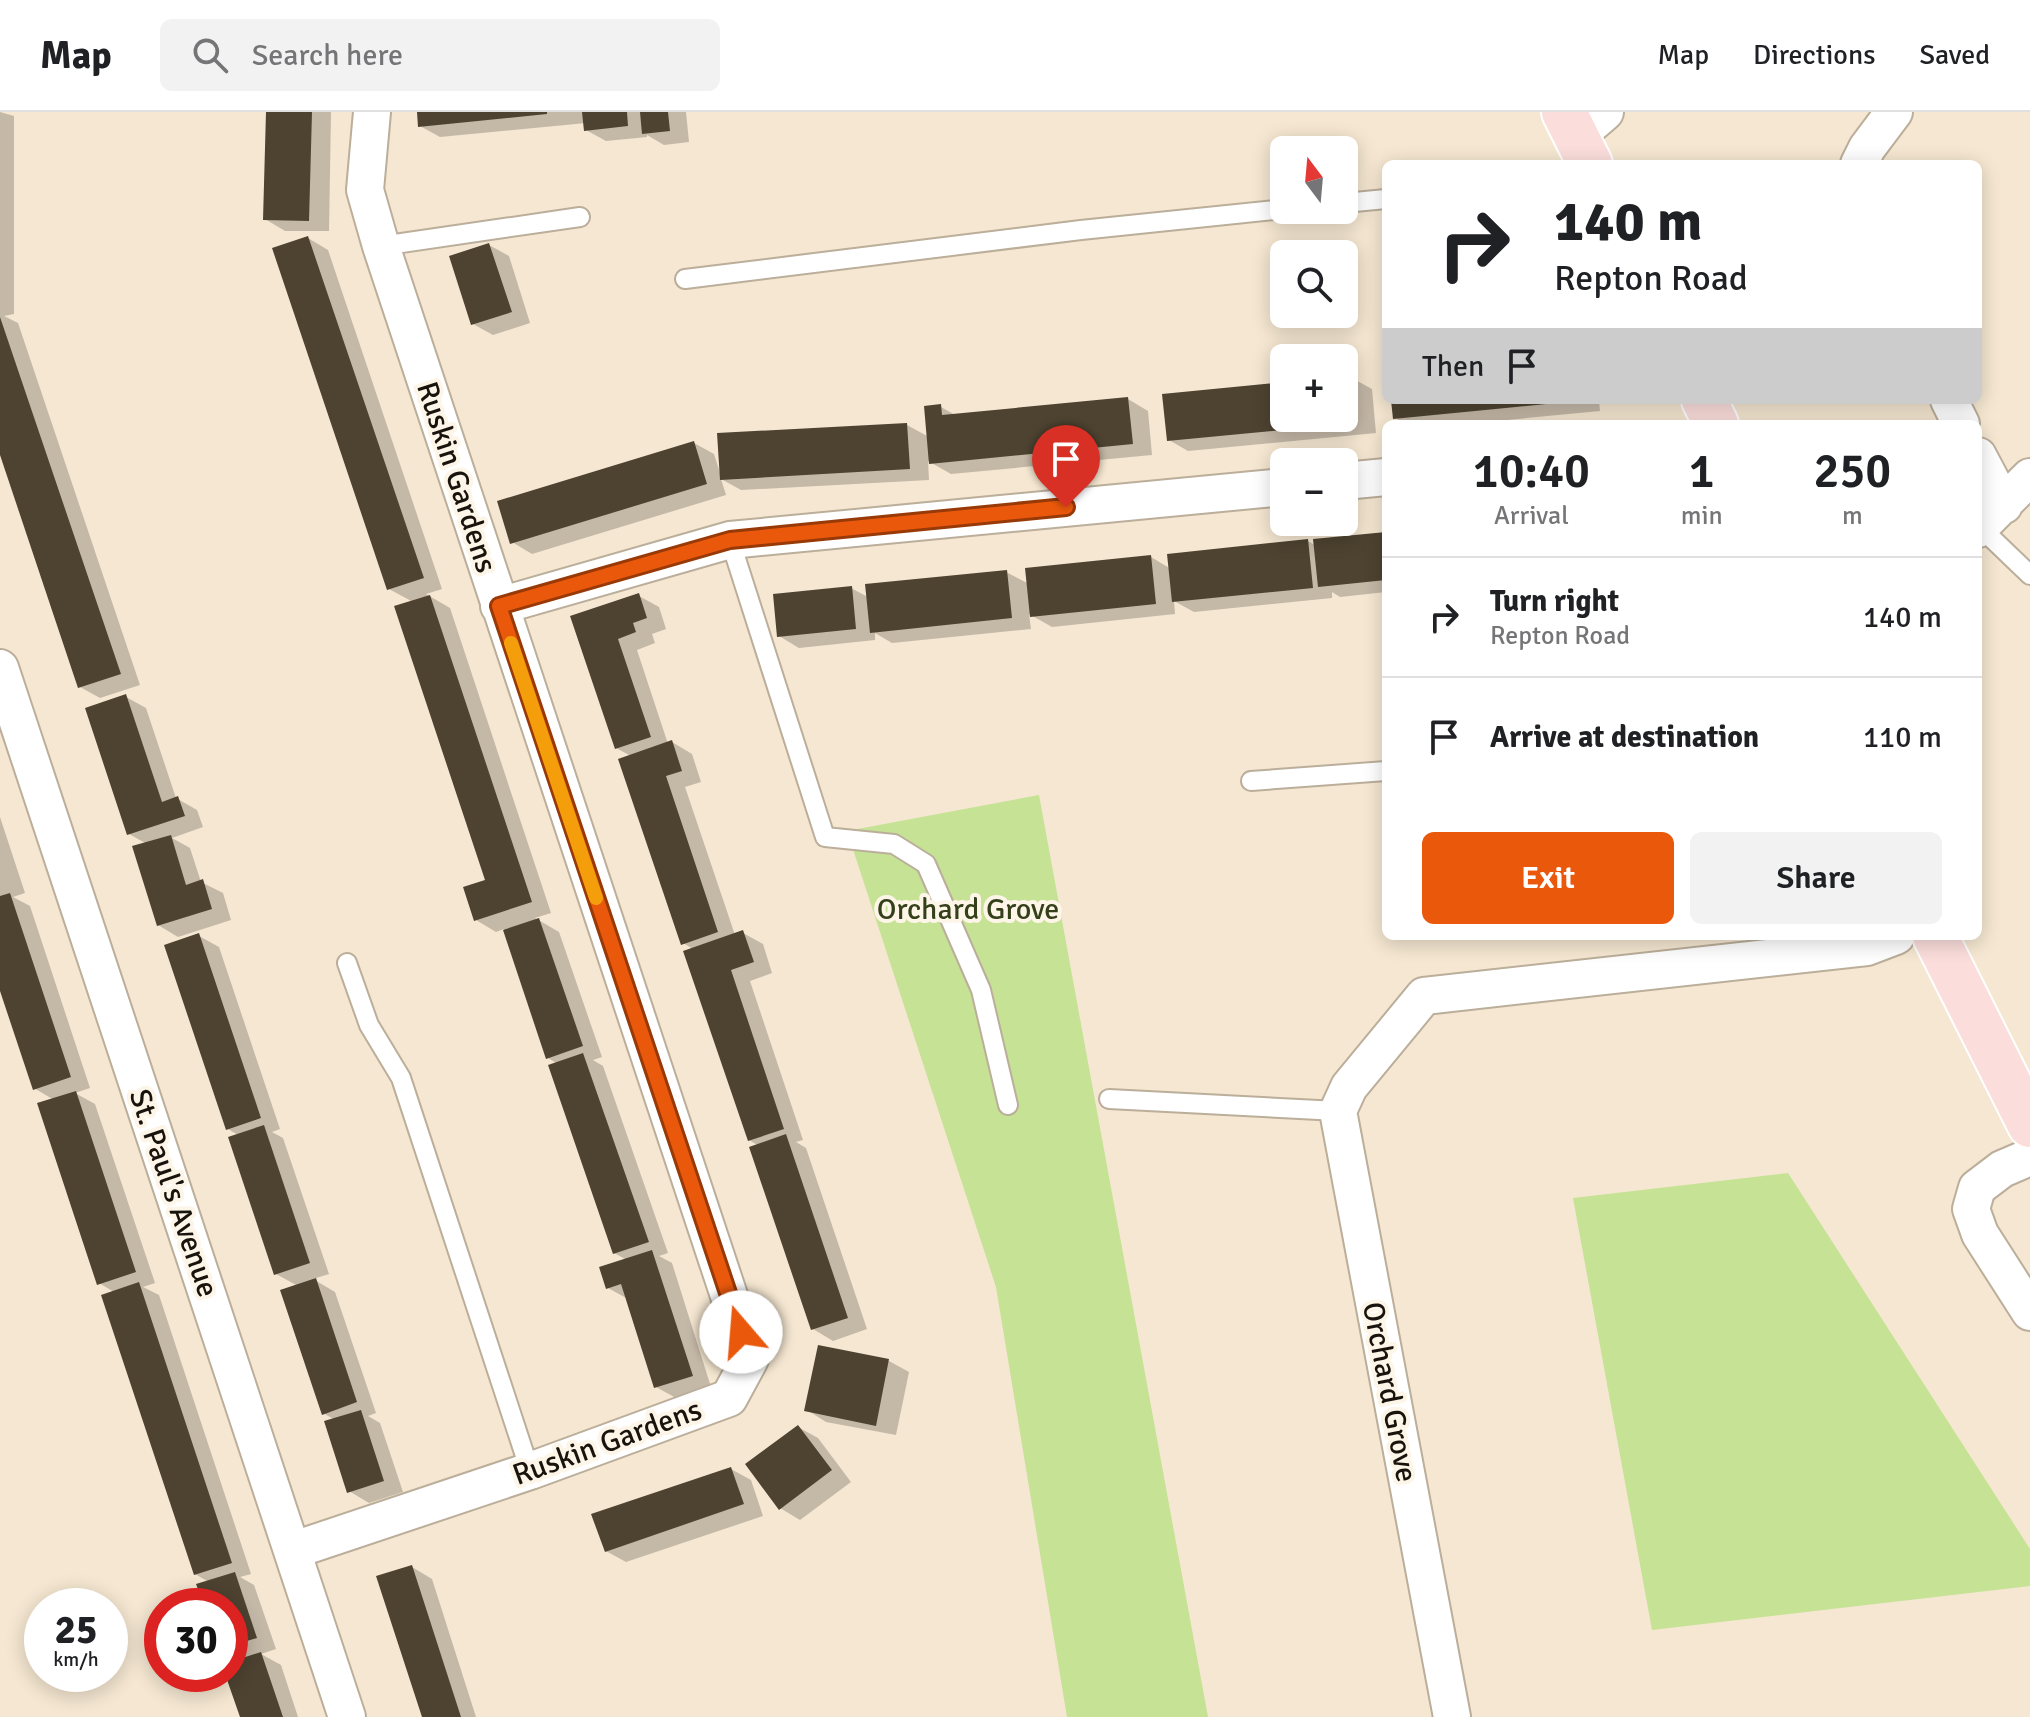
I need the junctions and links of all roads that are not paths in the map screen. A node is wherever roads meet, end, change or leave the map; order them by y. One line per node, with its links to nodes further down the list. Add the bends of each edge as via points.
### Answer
1 (372, 112): 8 (street, Ruskin Gardens, via 365,190)
2 (1894, 112): 3 (street)
3 (1861, 160)
4 (1382, 199): 5 (lane)
5 (1358, 202)
6 (1270, 210): 9 (lane)
7 (580, 217): 8 (lane)
8 (381, 246): 18 (street, Ruskin Gardens)
9 (685, 279)
10 (1382, 477): 12 (street)
11 (2030, 477): 15 (street)
12 (1358, 480)
13 (1982, 484): 15 (street)
14 (1270, 488): 16 (street)
15 (1987, 520): 17 (lane)
16 (730, 540): 18 (street); 26 (lane, via 825,837 894,844 926,864 981,990)
17 (2030, 575)
18 (499, 606): 31 (street, Ruskin Gardens, via 750,1359 729,1398)
19 (0, 668): 32 (street, St. Paul's Avenue)
20 (1382, 771): 21 (lane)
21 (1251, 781)
22 (1885, 940): 27 (street, via 1867,947 1424,996 1349,1087)
23 (1937, 940): 28 (main road)
24 (347, 963): 31 (lane, via 369,1025 401,1078)
25 (1109, 1099): 27 (lane)
26 (1008, 1105)
27 (1338, 1111): 34 (street, Orchard Grove)
28 (2030, 1125)
29 (2030, 1157): 30 (street, via 1977,1188 1971,1209 1980,1234)
30 (2030, 1312)
31 (530, 1471): 32 (street, Ruskin Gardens)
32 (294, 1550): 33 (street, St. Paul's Avenue)
33 (347, 1717)
34 (1452, 1717)

